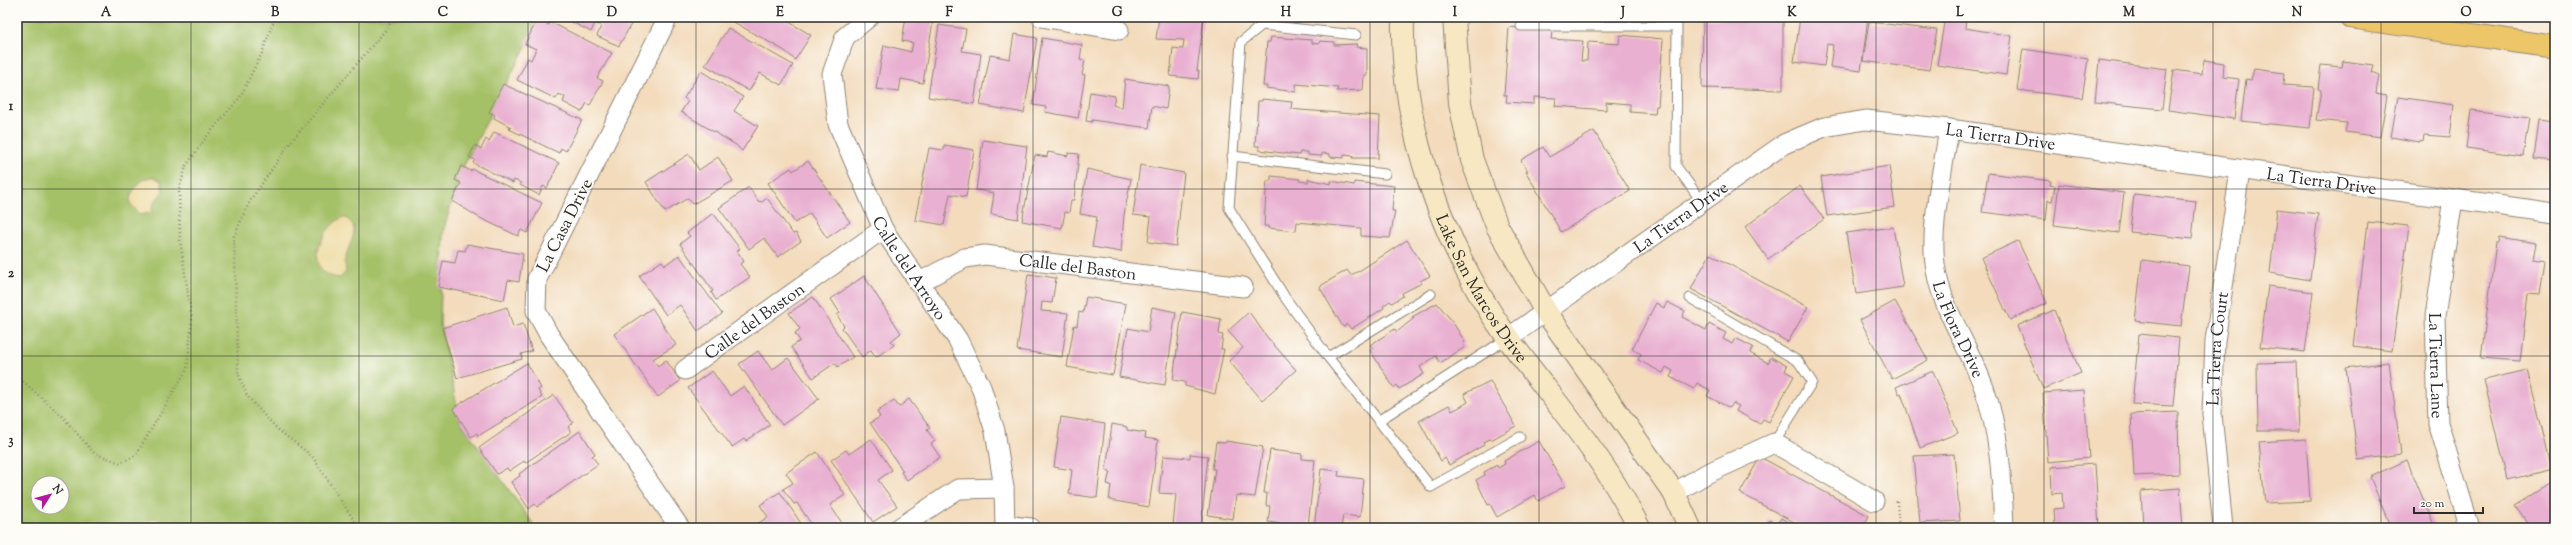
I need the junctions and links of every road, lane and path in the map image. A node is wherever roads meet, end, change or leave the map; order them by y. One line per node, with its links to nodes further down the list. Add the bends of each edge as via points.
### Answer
1 (275, 17): 29 (path, via 262,52 240,97 186,166 179,190 180,240 192,320 187,369 136,455 120,463 94,453 62,416)
2 (393, 17): 37 (path, via 388,27 348,76 290,143 250,201 234,236 238,373 247,396 276,428 312,456)
3 (668, 17): 38 (street, La Casa Drive, via 537,279 536,311 548,335)
4 (869, 17): 20 (street, Calle del Arroyo, via 845,37 832,74 838,124)
5 (1041, 17): 10 (street)
6 (1403, 17): 26 (street, Lake San Marcos Drive, via 1406,73 1426,172 1456,250)
7 (1454, 17): 25 (street, via 1460,103 1472,160 1497,226)
8 (2350, 17): 12 (main road)
9 (1521, 26): 18 (lane, via 1676,26 1676,166)
10 (1119, 30)
11 (1356, 35): 14 (lane, via 1262,25 1241,42)
12 (2555, 47)
13 (1949, 129): 15 (street, La Tierra Drive); 18 (street, La Tierra Drive, via 1866,120 1824,127 1784,144); 43 (street, La Flora Drive, via 1934,234 1935,264 1946,311 1984,387 2000,452)
14 (1232, 156): 16 (lane); 27 (lane, via 1229,208 1286,299)
15 (2240, 170): 17 (street, La Tierra Drive); 44 (street, La Tierra Court, via 2215,348 2212,414)
16 (1385, 174)
17 (2453, 199): 19 (street, La Tierra Drive); 45 (street, La Tierra Lane, via 2435,316 2438,423)
18 (1702, 202): 25 (street, La Tierra Drive)
19 (2555, 213)
20 (883, 229): 21 (street, Calle del Arroyo); 28 (street, Calle del Baston)
21 (918, 283): 22 (street, Calle del Baston, via 966,258 985,255); 33 (street, Calle del Arroyo, via 958,340 981,386 995,431)
22 (1243, 287)
23 (1431, 294): 27 (lane)
24 (1690, 298): 32 (lane, via 1798,361 1812,382)
25 (1546, 312): 26 (street, La Tierra Drive); 34 (street)
26 (1508, 338): 30 (lane); 41 (street, Lake San Marcos Drive, via 1606,471 1628,504)
27 (1328, 357): 30 (lane)
28 (685, 370)
29 (17, 376)
30 (1378, 421): 31 (lane, via 1431,487)
31 (1520, 437)
32 (1774, 443): 34 (street, via 1706,474); 35 (street)
33 (1004, 488): 36 (street, Calle del Arroyo); 39 (street, via 958,489)
34 (1674, 493): 42 (street)
35 (1874, 500)
36 (1005, 526): 40 (street)
37 (359, 528)
38 (680, 528)
39 (899, 528)
40 (1031, 528)
41 (1639, 528)
42 (1690, 528)
43 (2004, 528)
44 (2223, 528)
45 (2470, 528)

